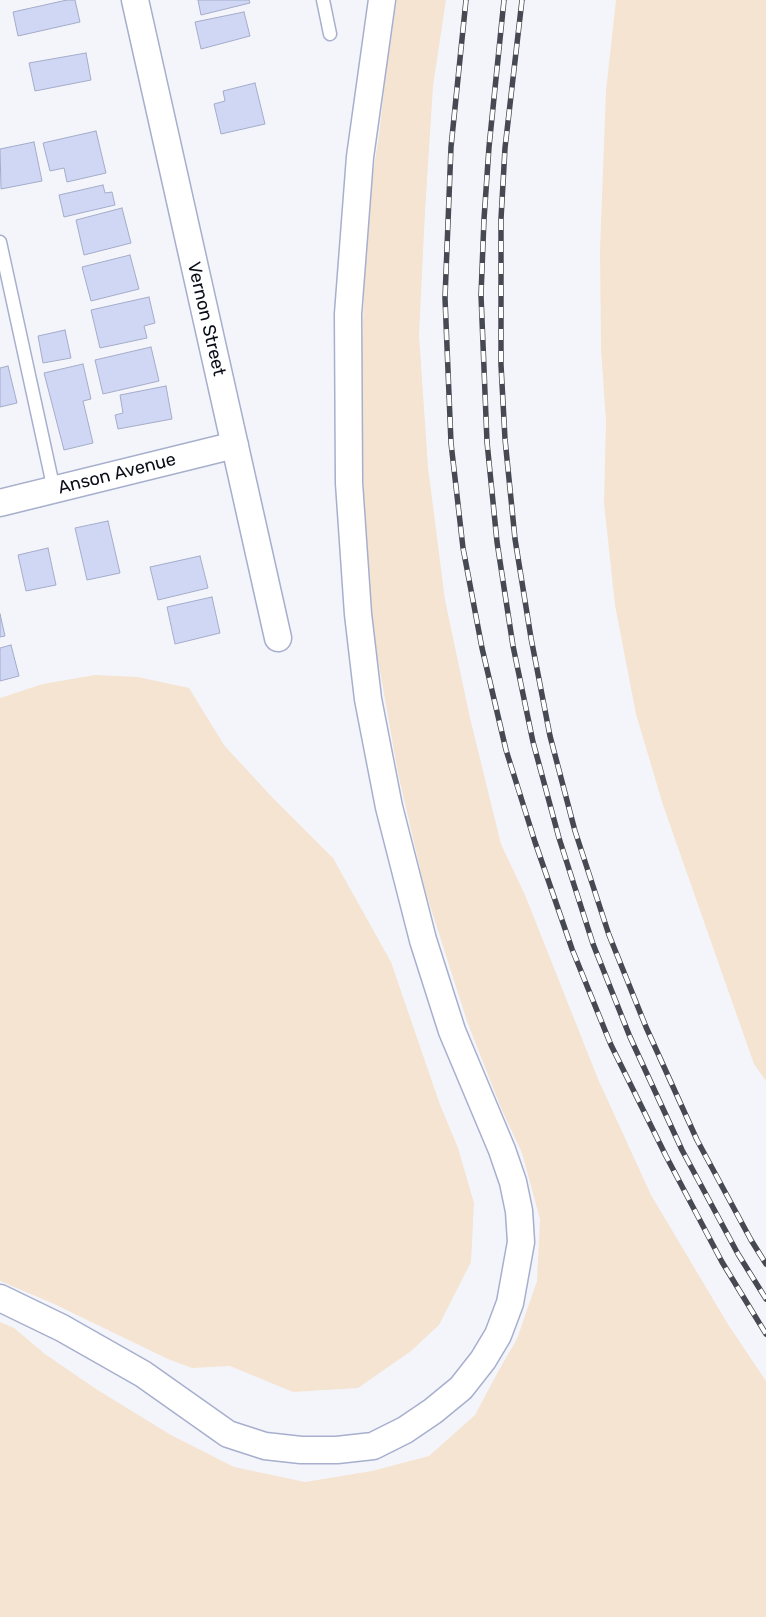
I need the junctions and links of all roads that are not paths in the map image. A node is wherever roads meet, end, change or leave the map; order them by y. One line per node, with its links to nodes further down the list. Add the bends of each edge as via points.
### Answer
1 (135, 0): 6 (street, Vernon Street)
2 (323, 0): 4 (lane)
3 (382, 0): 10 (street, via 360,156 348,314 349,483 358,614 368,699 389,807 423,940 452,1031 513,1182 521,1242 510,1303 498,1335 483,1360 461,1388 433,1411 373,1446 301,1450 265,1446 228,1434 142,1374 62,1328)
4 (330, 34)
5 (0, 242): 7 (lane)
6 (234, 445): 7 (street, Anson Avenue); 9 (street, Vernon Street)
7 (54, 490): 8 (street, Anson Avenue)
8 (0, 503)
9 (278, 638)
10 (0, 1298)

